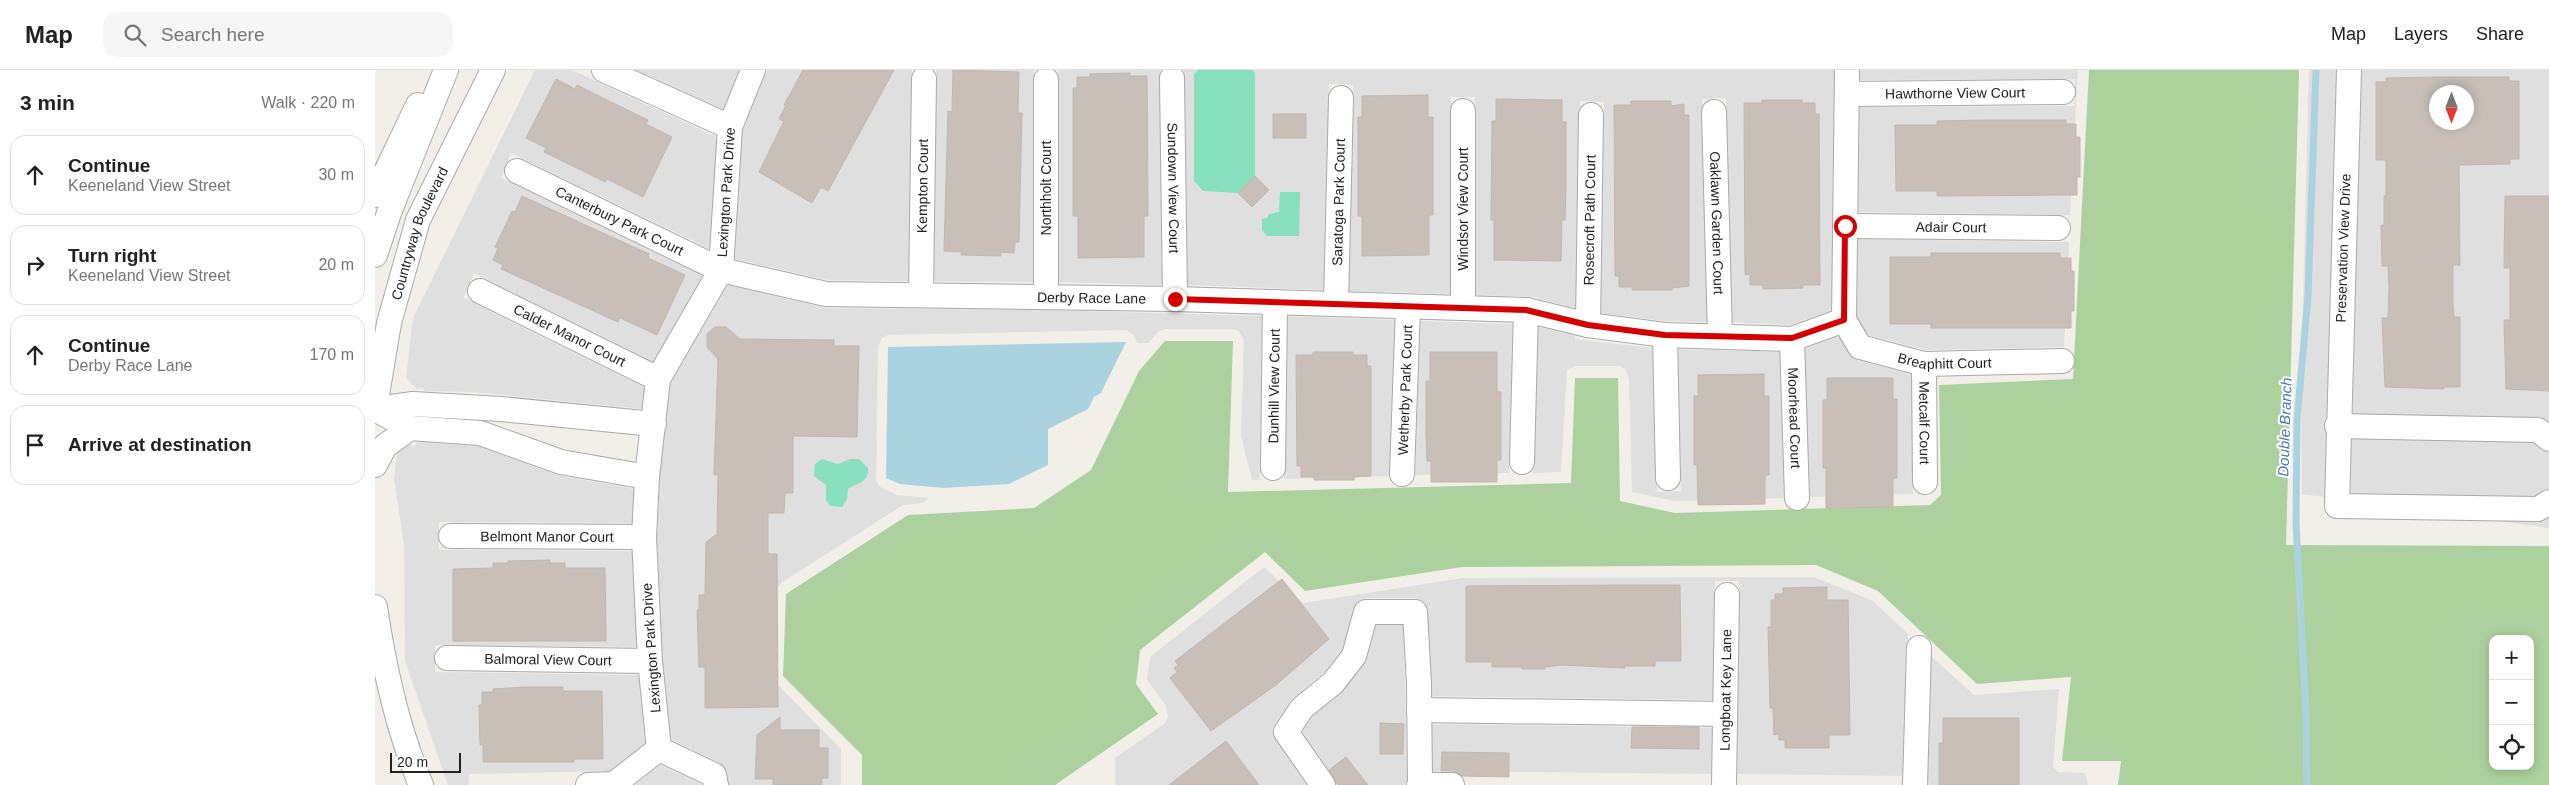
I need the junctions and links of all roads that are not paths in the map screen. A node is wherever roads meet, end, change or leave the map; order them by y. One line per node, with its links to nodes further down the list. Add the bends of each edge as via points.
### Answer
1 (435, 70): 19 (street)
2 (446, 70): 22 (street)
3 (493, 70): 38 (street, Countryway Boulevard, via 418,220)
4 (604, 70): 17 (street)
5 (753, 70): 17 (street, Lexington Park Drive)
6 (1847, 70): 12 (street)
7 (2349, 70): 46 (street, Preservation View Drive)
8 (1172, 78): 27 (street, Sundown View Court)
9 (924, 79): 25 (street, Kempton Court)
10 (1046, 80): 26 (street, Northholt Court)
11 (2063, 92): 12 (street, Hawthorne View Court)
12 (1847, 94): 20 (street)
13 (1341, 98): 29 (street, Saratoga Park Court)
14 (1463, 110): 31 (street, Windsor View Court)
15 (1714, 112): 36 (street, Oaklawn Garden Court)
16 (1591, 115): 34 (street, Rosecroft Path Court)
17 (730, 128): 23 (street, Lexington Park Drive)
18 (517, 171): 23 (street, Canterbury Park Court)
19 (375, 195)
20 (1845, 226): 21 (street, Adair Court); 33 (street)
21 (2058, 228)
22 (375, 255)
23 (721, 270): 25 (street, Derby Race Lane, via 826,294); 41 (street, Lexington Park Drive)
24 (480, 291): 41 (street, Calder Manor Court)
25 (921, 295): 26 (street, Derby Race Lane)
26 (1046, 296): 27 (street, Derby Race Lane)
27 (1175, 299): 28 (street, Derby Race Lane)
28 (1275, 302): 29 (street, Derby Race Lane); 52 (street, Dunhill View Court)
29 (1336, 304): 30 (street, Derby Race Lane)
30 (1408, 307): 31 (street, Derby Race Lane); 53 (street, Wetherby Park Court)
31 (1463, 308): 32 (street, Derby Race Lane)
32 (1526, 310): 34 (street, Derby Race Lane); 50 (street)
33 (1844, 320): 37 (street); 40 (street, Breaphitt Court, via 1861,347)
34 (1588, 325): 35 (street, Derby Race Lane)
35 (1665, 335): 36 (street, Derby Race Lane); 55 (street)
36 (1720, 335): 37 (street, Derby Race Lane)
37 (1792, 338): 57 (street, Moorhead Court)
38 (383, 355): 42 (street, via 396,387); 43 (street, Countryway Boulevard)
39 (2062, 361): 40 (street, Breaphitt Court)
40 (1924, 364): 56 (street, Metcalf Court)
41 (658, 380): 45 (street, Lexington Park Drive)
42 (413, 404): 43 (street); 44 (street)
43 (375, 408): 47 (street)
44 (483, 408): 45 (street); 48 (street)
45 (654, 424): 54 (street, Lexington Park Drive)
46 (2337, 426): 49 (street, via 2538,430); 58 (street, Preservation View Drive, via 2337,506 2538,509)
47 (410, 428): 48 (street); 51 (street, via 385,446)
48 (480, 433): 54 (street, via 561,462)
49 (2549, 440)
50 (1522, 462)
51 (375, 465)
52 (1273, 468)
53 (1403, 474)
54 (647, 477): 60 (street, Lexington Park Drive)
55 (1668, 478)
56 (1925, 482)
57 (1797, 498)
58 (2549, 502)
59 (451, 536): 60 (street, Belmont Manor Court)
60 (644, 537): 65 (street, Lexington Park Drive)
61 (1727, 594): 68 (street, Longboat Key Lane)
62 (375, 607): 70 (street, via 384,669)
63 (1919, 648): 78 (street)
64 (447, 658): 65 (street, Balmoral View Court)
65 (650, 661): 69 (street, Lexington Park Drive)
66 (375, 684): 70 (street)
67 (1419, 710): 68 (street); 74 (street, via 1415,612 1366,612 1354,656 1333,683 1302,708 1286,732); 75 (street)
68 (1725, 714): 77 (street, Longboat Key Lane)
69 (659, 749): 72 (street, via 614,784); 73 (street, via 714,775)
70 (410, 758): 71 (street)
71 (421, 785)
72 (589, 785)
73 (716, 785)
74 (1323, 785)
75 (1420, 785): 76 (street)
76 (1451, 785)
77 (1723, 785)
78 (1915, 785)

